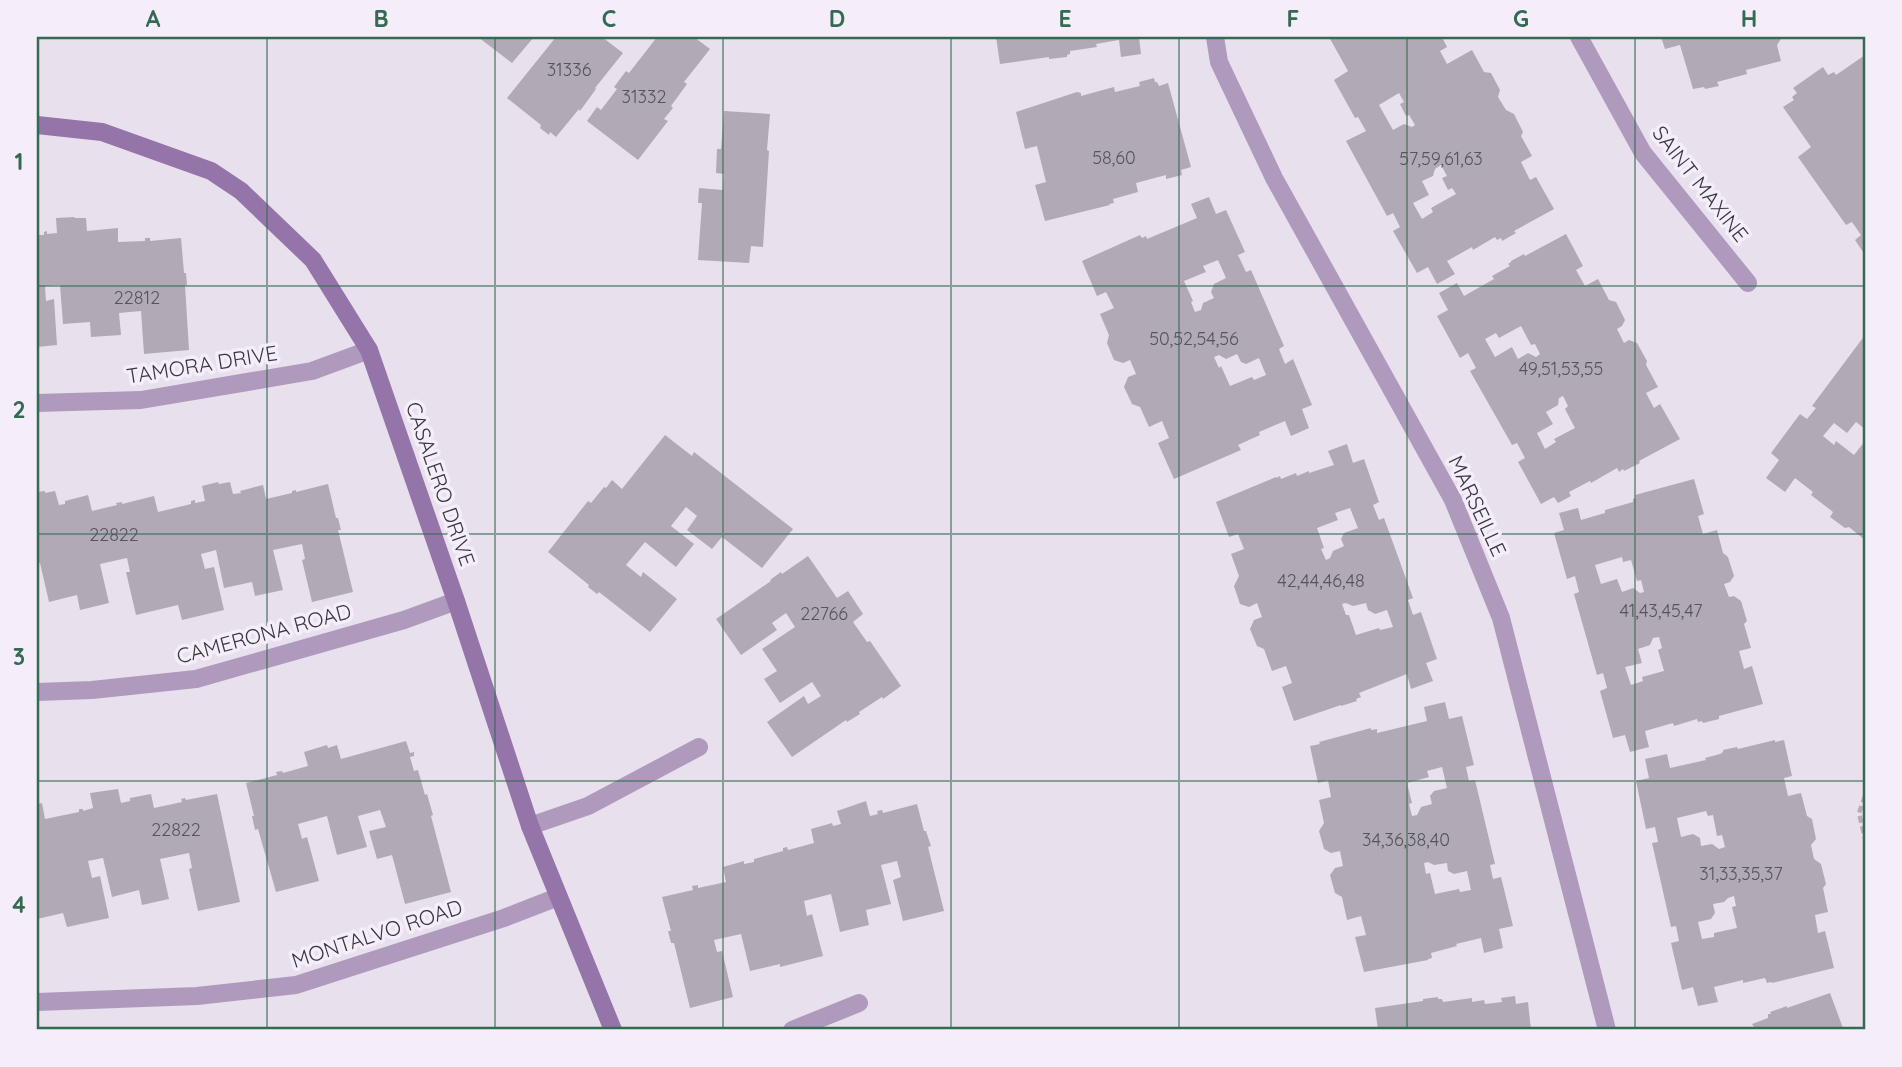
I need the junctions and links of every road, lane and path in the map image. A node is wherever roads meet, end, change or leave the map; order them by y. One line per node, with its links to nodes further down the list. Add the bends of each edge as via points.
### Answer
1 (1215, 37): 18 (street, MARSEILLE, via 1219,62 1273,178 1453,500 1501,618)
2 (1579, 37): 4 (street, SAINT MAXINE, via 1643,153)
3 (37, 125): 5 (street, CASALERO DRIVE, via 102,132 211,171 241,191 313,260)
4 (1748, 283)
5 (369, 350): 6 (street, TAMORA DRIVE, via 312,371 141,400); 7 (street, CASALERO DRIVE)
6 (37, 403)
7 (456, 601): 8 (street, CAMERONA ROAD, via 196,679); 11 (street, CASALERO DRIVE)
8 (37, 692)
9 (699, 747): 11 (street, via 588,806)
10 (1865, 796): 12 (path, via 1859,813)
11 (530, 826): 13 (street, CASALERO DRIVE)
12 (1865, 838)
13 (558, 897): 14 (street, MONTALVO ROAD, via 296,985 198,996); 16 (street, CASALERO DRIVE)
14 (37, 1002)
15 (859, 1003): 17 (street)
16 (613, 1030)
17 (792, 1030)
18 (1607, 1030)

